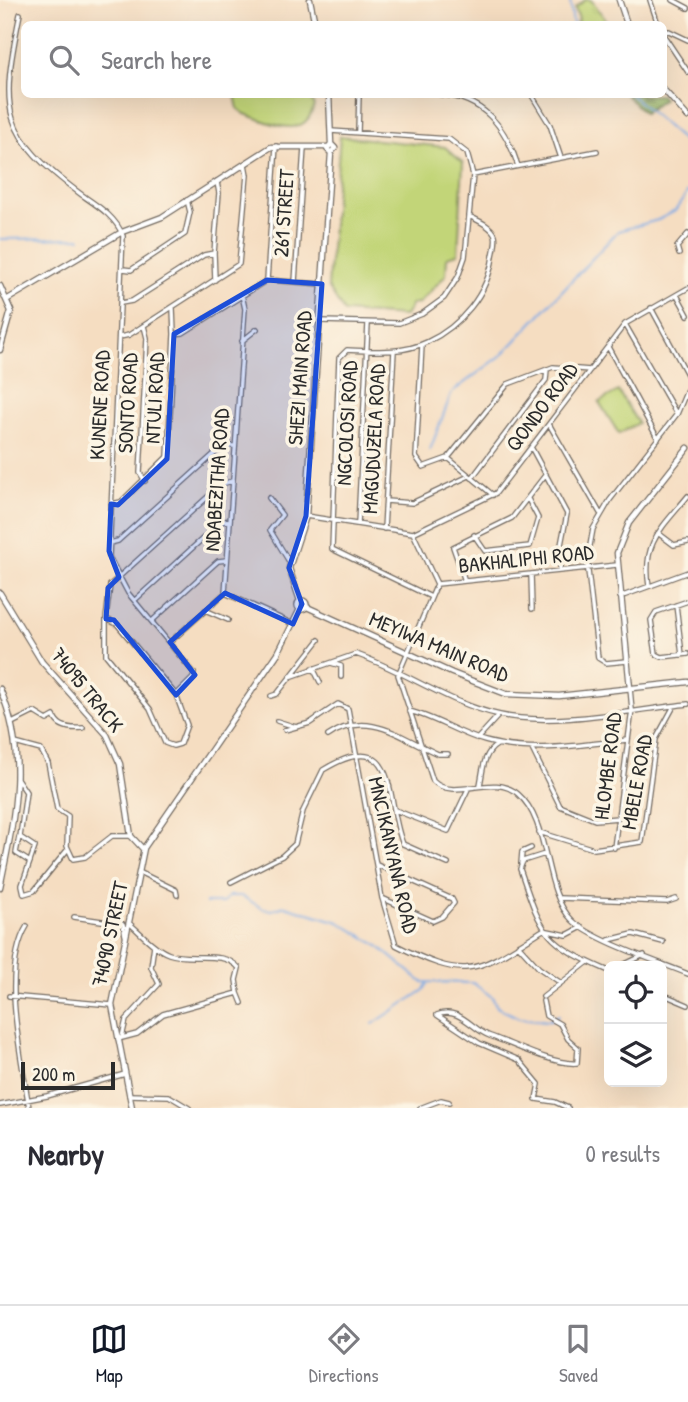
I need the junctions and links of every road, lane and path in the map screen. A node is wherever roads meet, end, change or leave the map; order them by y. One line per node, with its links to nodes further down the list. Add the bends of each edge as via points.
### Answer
1 (310, 0): 7 (street)
2 (620, 0): 8 (street)
3 (650, 0): 9 (street)
4 (673, 0): 5 (street)
5 (688, 8)
6 (20, 14): 33 (street, via 7,86 15,128 37,160 102,209)
7 (314, 21)
8 (626, 21)
9 (658, 21)
10 (667, 33): 12 (street)
11 (667, 40): 13 (street)
12 (688, 40)
13 (688, 72)
14 (667, 94): 19 (street)
15 (329, 98): 20 (street, SHEZI MAIN ROAD)
16 (359, 98): 21 (street)
17 (464, 98): 28 (street, via 500,125)
18 (533, 98): 26 (street, via 550,125)
19 (688, 117)
20 (331, 131): 21 (street); 24 (street, SHEZI MAIN ROAD)
21 (358, 132): 29 (street, via 449,139 467,153)
22 (276, 145): 23 (street); 27 (street); 39 (street)
23 (304, 146): 24 (street); 40 (street, 261 STREET)
24 (329, 148): 41 (street, SHEZI MAIN ROAD)
25 (597, 151): 26 (street)
26 (561, 158): 28 (street)
27 (245, 164): 30 (street); 38 (street, via 240,262)
28 (518, 167): 29 (street)
29 (473, 175): 32 (street)
30 (216, 182): 31 (street); 35 (street)
31 (187, 200): 33 (street); 37 (street, via 190,212 185,234 131,270)
32 (469, 216): 52 (street, via 463,265 444,298 414,318); 59 (street, via 495,235 488,277 460,320)
33 (122, 232): 37 (street, KUNENE ROAD); 46 (street)
34 (688, 234): 36 (street, via 677,247)
35 (214, 253): 38 (street); 47 (street)
36 (679, 254)
37 (123, 269): 47 (street, KUNENE ROAD)
38 (215, 280): 48 (street)
39 (267, 280): 40 (street); 44 (street)
40 (295, 282): 41 (street)
41 (323, 284): 51 (street, SHEZI MAIN ROAD)
42 (0, 286): 46 (street)
43 (688, 288): 45 (street, QONDO ROAD)
44 (242, 295): 56 (street, via 183,333); 58 (street, NDABEZITHA ROAD)
45 (677, 295): 49 (street, QONDO ROAD); 50 (street)
46 (8, 299): 61 (street, via 11,317)
47 (121, 303): 57 (street, KUNENE ROAD)
48 (173, 308): 54 (street); 56 (street, NTULI ROAD)
49 (651, 308): 53 (street, QONDO ROAD); 66 (street)
50 (688, 315)
51 (321, 321): 52 (street); 86 (street, SHEZI MAIN ROAD)
52 (368, 324): 62 (street, NGCOLOSI ROAD)
53 (625, 324): 60 (street, QONDO ROAD); 68 (street)
54 (144, 326): 57 (street); 77 (street, SONTO ROAD, via 140,473)
55 (257, 329): 58 (street)
56 (174, 334): 77 (street, NTULI ROAD, via 168,457)
57 (120, 337): 84 (street, KUNENE ROAD)
58 (242, 341): 71 (street, NDABEZITHA ROAD)
59 (422, 345): 63 (street); 74 (street, via 416,460 425,467)
60 (608, 347): 65 (street, QONDO ROAD); 70 (street)
61 (0, 349)
62 (367, 351): 63 (street); 88 (street, via 347,350 340,356); 89 (street, NGCOLOSI ROAD)
63 (394, 351): 83 (street, MAGUDUZELA ROAD)
64 (547, 369): 65 (street); 74 (street, via 506,386); 76 (street, via 546,380)
65 (590, 370): 69 (street, QONDO ROAD)
66 (688, 376)
67 (688, 388): 68 (street)
68 (677, 414): 70 (street)
69 (550, 424): 72 (street, QONDO ROAD); 85 (street)
70 (658, 439): 85 (street)
71 (235, 446): 78 (street, NDABEZITHA ROAD); 94 (street, via 223,446 118,541)
72 (531, 447): 75 (street); 79 (street, QONDO ROAD)
73 (688, 448): 98 (street, via 629,523)
74 (448, 458): 76 (street)
75 (546, 474): 82 (street); 100 (street, via 567,517)
76 (471, 477): 79 (street); 83 (street, via 412,503)
77 (145, 481): 84 (street, NTULI ROAD, via 119,503)
78 (232, 481): 87 (street, NDABEZITHA ROAD); 103 (street, via 222,484)
79 (493, 495): 91 (street, QONDO ROAD)
80 (688, 496): 92 (street)
81 (269, 498): 97 (street, via 282,515 270,530)
82 (527, 498): 93 (street, via 512,517); 93 (street, via 538,518 530,546 485,551)
83 (386, 501): 90 (street, MAGUDUZELA ROAD)
84 (111, 504): 94 (street, KUNENE ROAD)
85 (600, 514): 99 (street, via 591,536)
86 (306, 516): 88 (street); 97 (street, SHEZI MAIN ROAD)
87 (230, 520): 96 (street, NDABEZITHA ROAD); 111 (street, via 219,523)
88 (331, 520): 89 (street); 109 (street, via 330,543 335,553)
89 (358, 524): 90 (street)
90 (384, 528): 91 (street)
91 (413, 533): 105 (street, BAKHALIPHI ROAD)
92 (658, 533): 95 (street, via 674,545); 106 (street, via 647,555)
93 (474, 535): 104 (street, via 452,549)
94 (110, 542): 103 (street, KUNENE ROAD, via 109,557)
95 (688, 542)
96 (227, 560): 108 (street, NDABEZITHA ROAD); 121 (street, via 218,561)
97 (290, 563): 112 (street)
98 (617, 565): 99 (street, BAKHALIPHI ROAD); 110 (street)
99 (587, 568): 100 (street, BAKHALIPHI ROAD); 128 (street, via 597,658 606,663)
100 (561, 571): 102 (street, BAKHALIPHI ROAD)
101 (688, 572): 106 (street)
102 (531, 574): 104 (street, BAKHALIPHI ROAD); 117 (street)
103 (119, 577): 111 (street, KUNENE ROAD); 119 (street, via 108,588)
104 (466, 581): 105 (street, BAKHALIPHI ROAD)
105 (437, 584): 109 (street)
106 (649, 586): 110 (street)
107 (0, 593): 166 (street, 74095 TRACK, via 42,662 107,735 120,764)
108 (225, 593): 118 (street); 122 (street)
109 (431, 597): 125 (street)
110 (620, 597): 128 (street)
111 (135, 600): 121 (street, KUNENE ROAD)
112 (300, 601): 115 (street); 116 (street)
113 (688, 601): 114 (street)
114 (676, 605): 127 (street); 127 (street, via 653,614 651,620 656,654)
115 (307, 607): 116 (street); 125 (street, MEYIWA MAIN ROAD)
116 (300, 609): 122 (street)
117 (532, 609)
118 (205, 610): 120 (street); 124 (street)
119 (106, 620): 138 (street, via 117,624); 138 (street, via 107,657 150,709 165,743 173,746 180,744 187,731)
120 (228, 620)
121 (152, 621): 124 (street, KUNENE ROAD)
122 (293, 624): 171 (street)
123 (318, 640): 132 (street)
124 (170, 642): 138 (street, KUNENE ROAD, via 195,675)
125 (406, 652): 131 (street); 136 (street, MEYIWA MAIN ROAD, via 506,694 559,696)
126 (688, 654): 127 (street)
127 (682, 655)
128 (627, 661): 136 (street)
129 (329, 662): 130 (street); 131 (street, via 356,654); 133 (street, via 341,666)
130 (313, 668): 132 (street); 134 (street)
131 (398, 672): 143 (street); 144 (street)
132 (290, 677): 139 (street)
133 (341, 677)
134 (320, 682)
135 (688, 682): 136 (street, MEYIWA MAIN ROAD)
136 (630, 688): 142 (street, HLOMBE ROAD)
137 (1, 692): 146 (street)
138 (176, 695)
139 (271, 696)
140 (688, 704): 141 (street)
141 (674, 706): 142 (street); 169 (street, MBELE ROAD, via 656,739 643,840)
142 (632, 710): 144 (street, via 546,719); 153 (street, HLOMBE ROAD)
143 (409, 711): 152 (street); 156 (street)
144 (499, 715): 152 (street)
145 (277, 722): 148 (street)
146 (12, 723): 149 (street, via 34,712 47,720 54,716 58,724 71,729); 154 (street)
147 (352, 724): 148 (street, via 348,709 340,704); 151 (street); 156 (street, via 371,724); 159 (street)
148 (298, 727): 150 (street)
149 (83, 728)
150 (285, 730)
151 (328, 736)
152 (477, 738): 155 (street)
153 (627, 740): 157 (street); 164 (street, HLOMBE ROAD)
154 (15, 743): 160 (street); 170 (street, via 41,750 48,763 54,800 58,810 68,816)
155 (498, 744): 157 (street); 161 (street, via 485,758)
156 (421, 747): 158 (street); 162 (street, via 434,783 446,788)
157 (531, 748): 164 (street, via 560,806 595,820)
158 (448, 754)
159 (356, 757): 163 (street, MNCIKANYANA ROAD, via 369,758 385,768); 175 (street, MNCIKANYANA ROAD); 178 (street, via 323,770 290,849)
160 (18, 780): 167 (street, via 26,792); 179 (street)
161 (480, 785): 162 (street); 165 (street, via 506,786 520,795 530,807)
162 (469, 786): 163 (street, via 448,831)
163 (396, 810): 174 (street, MNCIKANYANA ROAD, via 403,844)
164 (618, 818): 169 (street, HLOMBE ROAD)
165 (538, 832): 169 (street, MBELE ROAD, via 594,849); 172 (street)
166 (131, 836): 170 (street, via 111,837 79,860 73,859); 171 (street)
167 (20, 837): 173 (street, via 16,853); 173 (street, via 35,846)
168 (531, 848): 176 (street, via 522,852)
169 (614, 848)
170 (68, 849): 173 (street, via 38,887 25,895 22,888)
171 (144, 850): 177 (street, 74090 STREET)
172 (545, 853): 176 (street); 182 (street)
173 (30, 862)
174 (448, 864)
175 (377, 865): 181 (street, MNCIKANYANA ROAD); 181 (street, via 454,903 433,921)
176 (520, 866): 188 (street)
177 (139, 872): 180 (street, via 176,890); 185 (street, 74090 STREET)
178 (231, 882)
179 (0, 887)
180 (177, 895)
181 (382, 898): 193 (street, MNCIKANYANA ROAD, via 396,945 448,969 483,966)
182 (560, 898): 183 (street); 187 (street, via 569,917)
183 (676, 900)
184 (74, 917): 189 (street, via 123,924)
185 (129, 923): 189 (street, 74090 STREET); 192 (street)
186 (27, 926): 201 (street, via 14,951)
187 (582, 927): 188 (street, via 564,935); 190 (street)
188 (543, 929): 193 (street, MNCIKANYANA ROAD); 196 (street, via 559,947)
189 (125, 937): 204 (street, 74090 STREET)
190 (609, 940): 191 (street, via 634,934); 194 (street)
191 (663, 943)
192 (155, 945): 200 (street, via 176,956 234,964 239,968); 206 (street, via 151,967 159,984 126,1020)
193 (518, 945): 199 (street, via 538,968)
194 (645, 955): 195 (street); 198 (street)
195 (632, 961)
196 (588, 962): 197 (street); 199 (street)
197 (604, 969)
198 (688, 974)
199 (561, 983): 216 (street, via 543,999 549,1019 560,1024 578,1048 577,1063 559,1062 489,1036 471,1021 452,1014 437,1015 479,1043 522,1062 539,1084 536,1099)
200 (238, 993): 203 (street); 206 (street, via 163,1014 136,1034)
201 (9, 996): 204 (street); 209 (street)
202 (667, 996): 205 (street)
203 (242, 1003)
204 (112, 1005): 206 (street, 74090 STREET)
205 (688, 1005)
206 (120, 1038): 207 (street, 74090 STREET)
207 (125, 1074): 208 (street, 74090 STREET); 209 (street)
208 (130, 1095): 213 (street, 74090 STREET); 214 (street, via 169,1096)
209 (28, 1099): 211 (street); 212 (street)
210 (449, 1102): 215 (street, via 441,1100)
211 (0, 1105)
212 (29, 1108)
213 (132, 1108)
214 (189, 1108)
215 (420, 1108)
216 (568, 1108)

